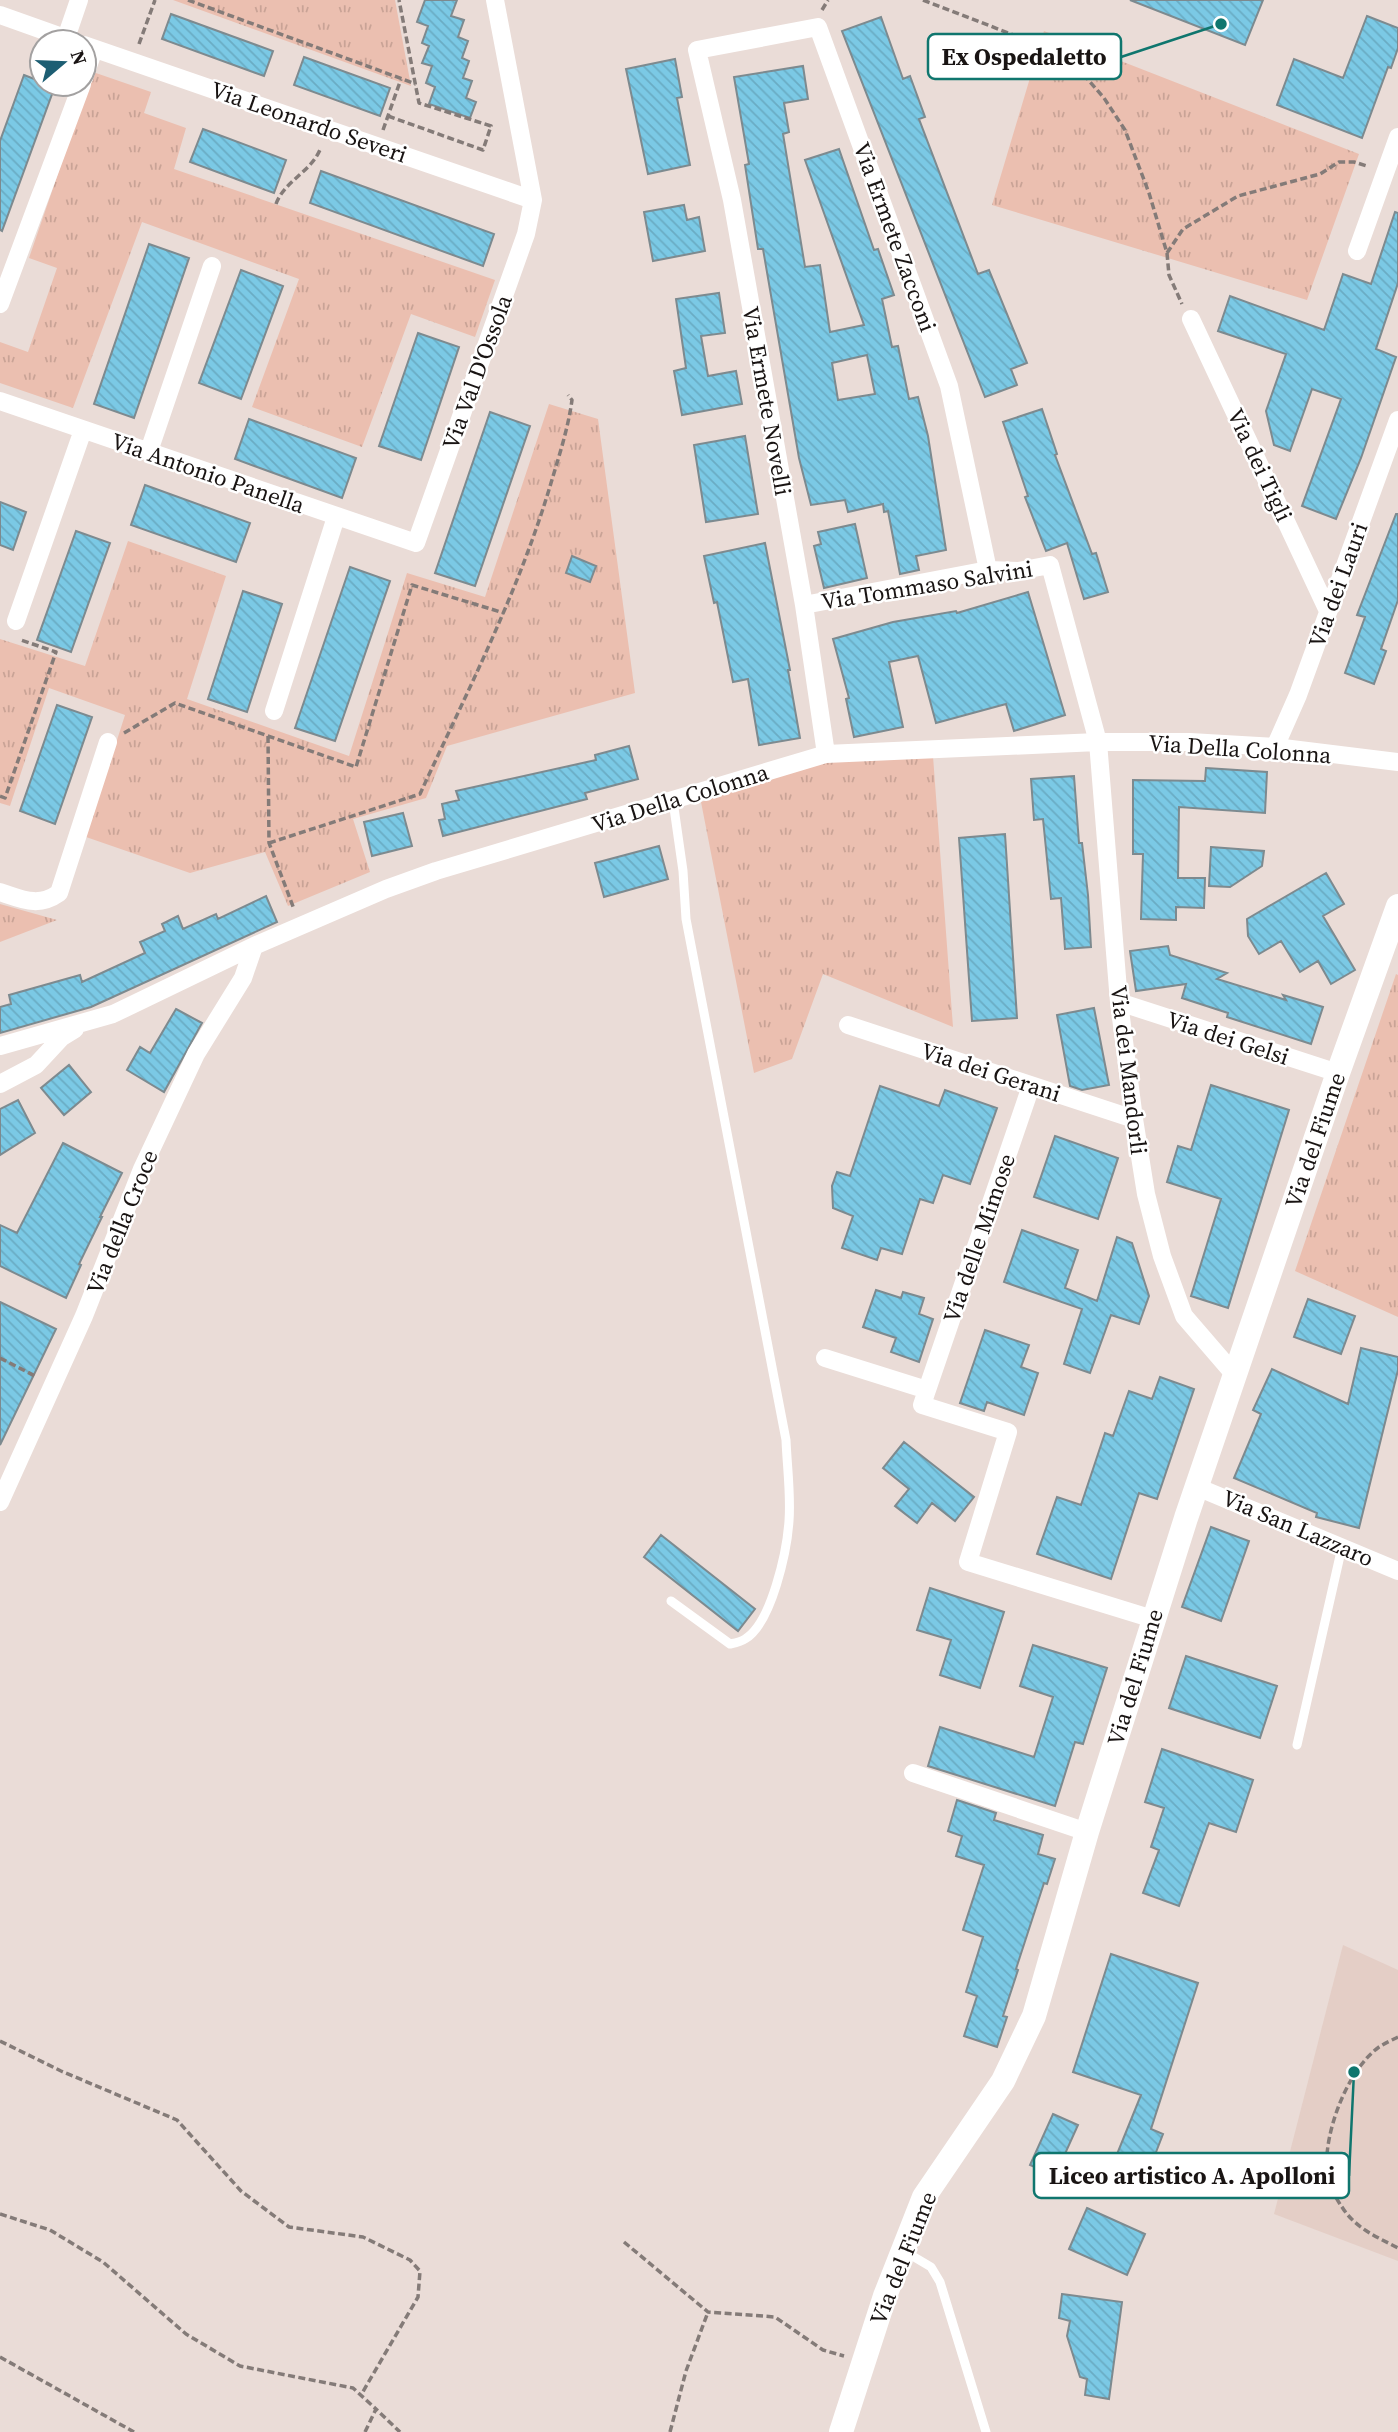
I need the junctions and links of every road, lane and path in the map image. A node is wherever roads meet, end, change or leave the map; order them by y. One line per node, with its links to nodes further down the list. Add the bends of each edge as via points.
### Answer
1 (79, 0): 9 (street)
2 (155, 0): 12 (path)
3 (188, 0): 13 (path)
4 (399, 0): 14 (path)
5 (495, 0): 21 (street)
6 (923, 0): 24 (path, via 1055,51 1078,68 1125,130)
7 (0, 15): 8 (street)
8 (37, 28)
9 (73, 28)
10 (98, 50): 12 (street, Via Leonardo Severi)
11 (697, 50): 36 (street, Via Ermete Zacconi, via 818,27 949,386); 37 (street, Via Ermete Novelli, via 732,200)
12 (133, 61): 17 (street, Via Leonardo Severi)
13 (401, 79): 14 (path); 16 (path)
14 (415, 84): 16 (path, via 419,103 491,126 483,150)
15 (77, 98): 26 (street)
16 (388, 116): 19 (path)
17 (328, 129): 19 (street, Via Leonardo Severi); 22 (path, via 318,157 280,193)
18 (1398, 137): 20 (street)
19 (377, 146): 21 (street, Via Leonardo Severi)
20 (1385, 174): 23 (street); 24 (path, via 1354,162 1339,162 1320,174 1238,196 1183,229)
21 (533, 200): 34 (street, Via Val D'Ossola, via 526,233)
22 (276, 204)
23 (1357, 251)
24 (1167, 253): 27 (path, via 1168,275)
25 (212, 267): 32 (street)
26 (0, 304)
27 (1191, 319): 38 (street, Via dei Tigli)
28 (568, 395): 39 (path, via 572,400 568,427 540,521)
29 (0, 401): 31 (street, Via Antonio Panella)
30 (1398, 420): 38 (street, Via dei Lauri)
31 (83, 430): 32 (street, Via Antonio Panella); 40 (street)
32 (149, 451): 33 (street, Via Antonio Panella)
33 (336, 517): 34 (street, Via Antonio Panella); 41 (street)
34 (416, 543)
35 (1050, 565): 36 (street, Via Tommaso Salvini); 43 (street, Via dei Mandorli)
36 (988, 570): 37 (street, Via Tommaso Salvini)
37 (804, 605): 46 (street, Via Ermete Novelli)
38 (1328, 611): 45 (street, Via dei Lauri)
39 (503, 613): 42 (path, via 412,585 356,767); 50 (path, via 419,794)
40 (14, 629): 48 (path, via 56,652 5,797)
41 (274, 711): 42 (path)
42 (268, 736): 44 (path, via 175,703); 50 (path)
43 (1098, 741): 45 (street, Via Della Colonna); 46 (street, Via Della Colonna); 55 (street, Via dei Mandorli)
44 (108, 742): 51 (street, via 58,893 47,902)
45 (1275, 747): 47 (street, Via Della Colonna)
46 (826, 754): 49 (street, Via Della Colonna)
47 (1398, 762)
48 (0, 796)
49 (673, 801): 53 (street, Via Della Colonna, via 436,871); 72 (lane, via 685,919 786,1440 789,1520 769,1604 758,1627 745,1640 730,1644)
50 (269, 843): 53 (path)
51 (0, 892)
52 (1398, 906): 59 (street, Via del Fiume)
53 (301, 927): 54 (street, Via Della Colonna)
54 (254, 946): 56 (street, Via Della Colonna); 66 (street, Via della Croce, via 243,978 196,1054 142,1169)
55 (1119, 1002): 59 (street, Via dei Gelsi); 62 (street, Via dei Mandorli)
56 (94, 1019): 58 (street, Via Della Colonna); 60 (street, via 62,1037 36,1065)
57 (848, 1025): 61 (street, Via dei Gerani)
58 (0, 1046)
59 (1338, 1073): 65 (street, Via del Fiume)
60 (0, 1084)
61 (1031, 1086): 62 (street, Via dei Gerani); 67 (street, Via delle Mimose)
62 (1134, 1119): 65 (street, Via dei Mandorli, via 1146,1194 1184,1316)
63 (0, 1358): 66 (path)
64 (825, 1358): 67 (street)
65 (1234, 1374): 68 (street, Via del Fiume)
66 (53, 1385): 69 (street, Via della Croce)
67 (927, 1390): 73 (street, via 922,1405 1008,1432 968,1562)
68 (1197, 1487): 70 (street, Via San Lazzaro); 73 (street, Via del Fiume)
69 (0, 1503)
70 (1342, 1548): 71 (street, Via San Lazzaro); 74 (lane)
71 (1398, 1571)
72 (671, 1601)
73 (1153, 1619): 76 (street, Via del Fiume)
74 (1297, 1745)
75 (913, 1773): 76 (street)
76 (1087, 1832): 82 (street, Via del Fiume, via 1034,2016 1003,2081 924,2197)
77 (1398, 2036): 81 (path, via 1377,2048 1343,2097 1328,2137 1327,2175 1342,2208 1364,2230)
78 (0, 2041): 86 (path, via 177,2120 241,2191 289,2227 363,2237 410,2260 420,2271 418,2297)
79 (0, 2214): 86 (path, via 50,2230 103,2262 186,2333 240,2366 354,2388)
80 (624, 2242): 83 (path)
81 (1398, 2248)
82 (902, 2250): 85 (street, Via del Fiume); 93 (lane, via 931,2267 940,2282)
83 (708, 2312): 85 (path, via 775,2318 823,2350); 91 (path)
84 (0, 2357): 88 (path)
85 (864, 2361): 92 (street, Via del Fiume)
86 (361, 2395): 87 (path)
87 (376, 2409): 89 (path); 90 (path)
88 (134, 2432)
89 (365, 2432)
90 (400, 2432)
91 (670, 2432)
92 (841, 2432)
93 (986, 2432)

